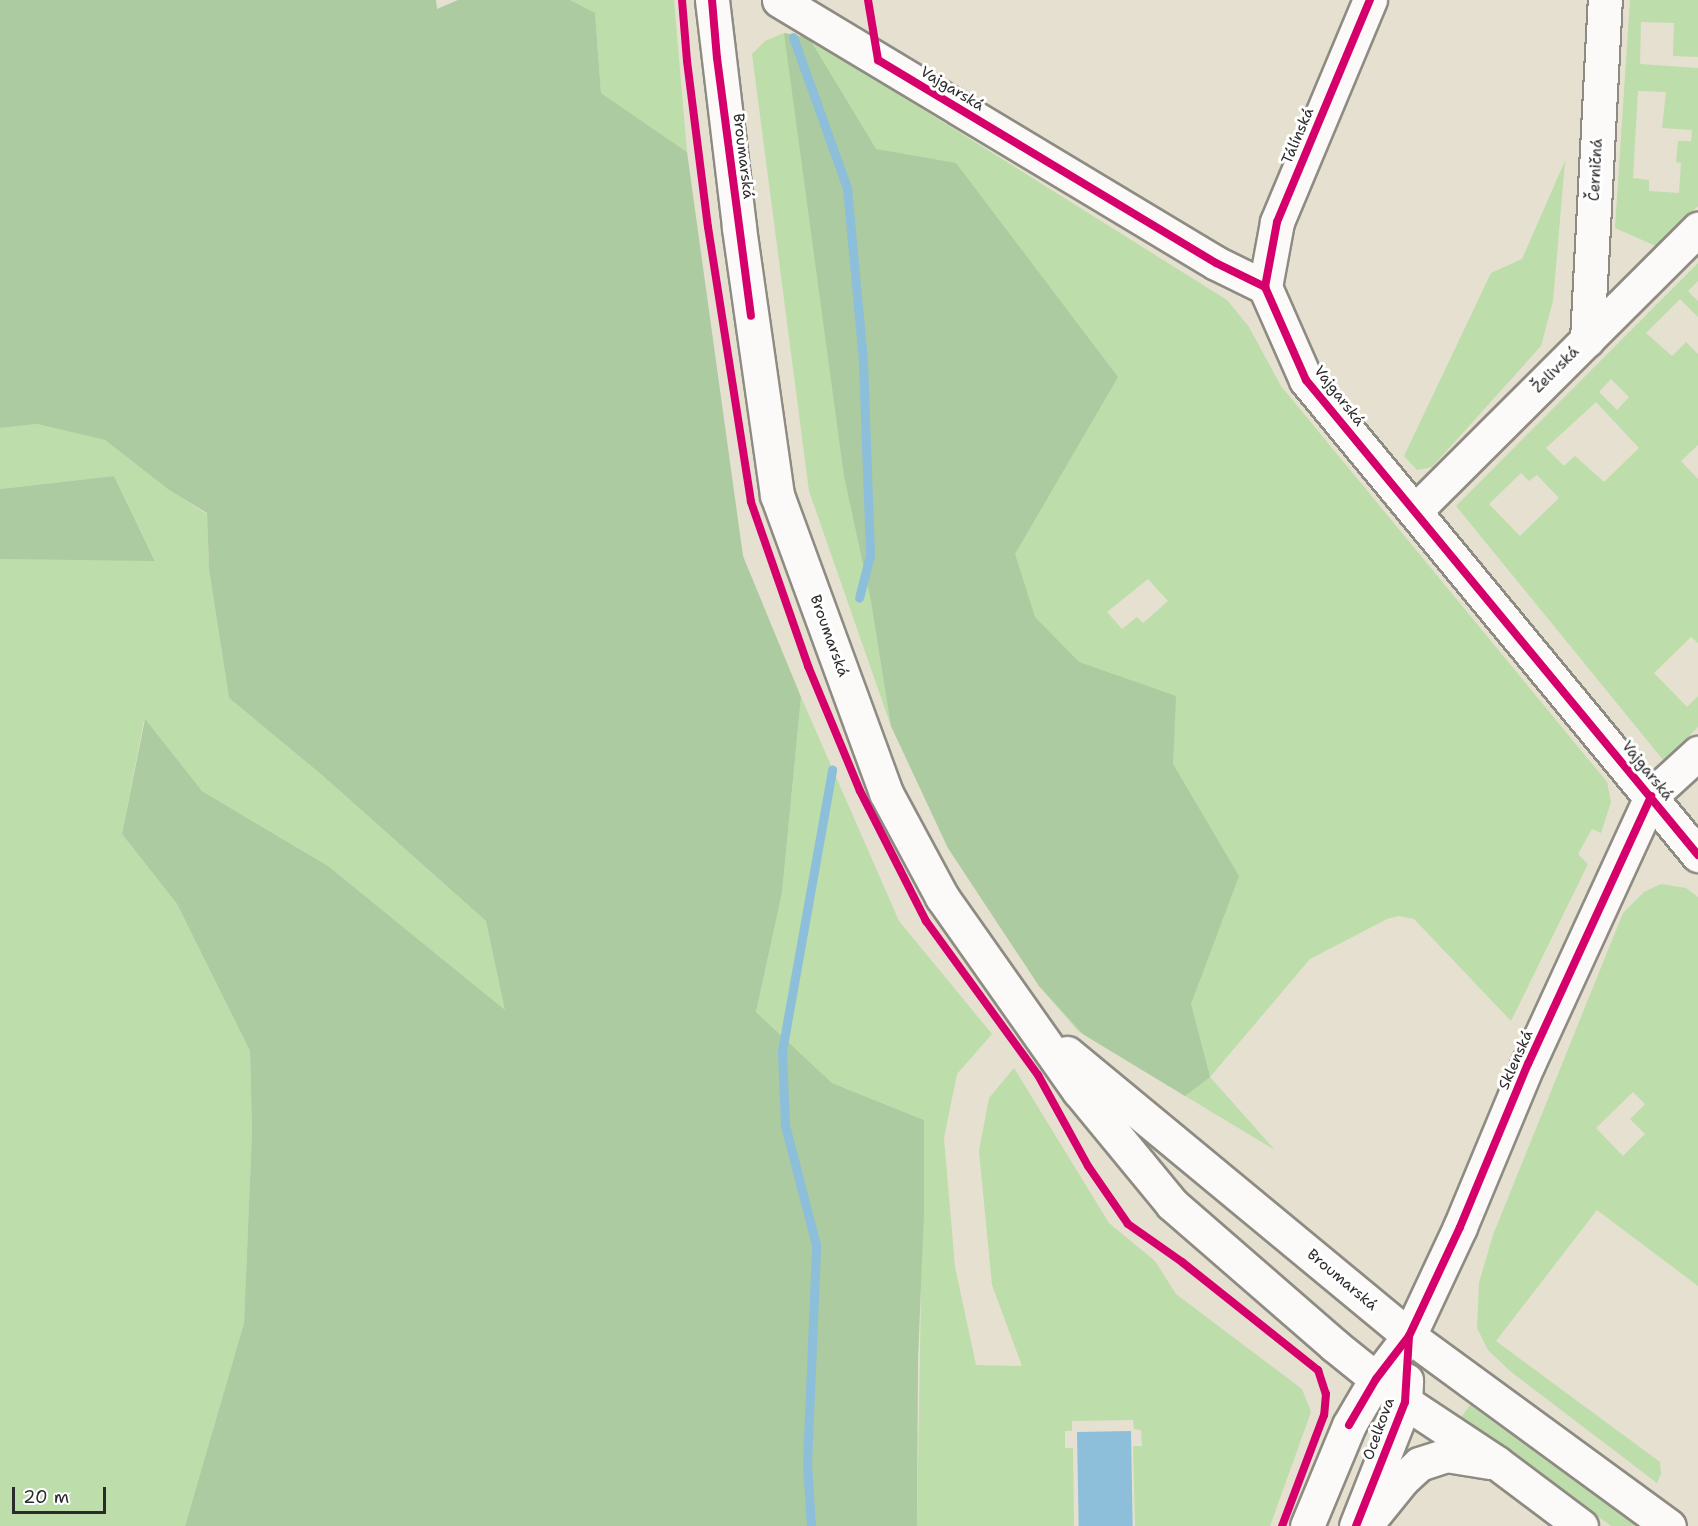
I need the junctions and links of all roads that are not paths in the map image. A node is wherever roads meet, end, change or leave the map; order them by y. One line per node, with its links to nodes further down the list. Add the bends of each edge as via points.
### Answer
1 (712, 0): 12 (street, Broumarská, via 734,194 777,495 886,793 942,897)
2 (778, 0): 6 (street, Vajgarská, via 1216,263)
3 (1370, 0): 6 (street, Tálínská, via 1277,222)
4 (1605, 0): 7 (street, Černičná)
5 (1698, 229): 7 (street, Želivská)
6 (1266, 288): 8 (street, Vajgarská, via 1306,380)
7 (1587, 340): 8 (street, Želivská)
8 (1415, 511): 10 (street, Vajgarská)
9 (1698, 753): 10 (street, Sklenská)
10 (1652, 796): 11 (street, Vajgarská); 13 (street, Sklenská, via 1528,1064 1460,1227)
11 (1698, 855)
12 (1026, 1019): 13 (street, Broumarská); 14 (street, Broumarská, via 1172,1204)
13 (1409, 1336): 14 (street, Ocelkova); 15 (street, Ocelkova); 21 (street, Broumarská)
14 (1376, 1379): 15 (street, Broumarská); 17 (street, Ocelkova, via 1349,1425)
15 (1405, 1402): 16 (street, Broumarská); 18 (street, Ocelkova)
16 (1497, 1463): 19 (street, via 1446,1455 1419,1464); 20 (street, Broumarská)
17 (1307, 1526)
18 (1356, 1526)
19 (1364, 1526)
20 (1581, 1526)
21 (1669, 1526)

